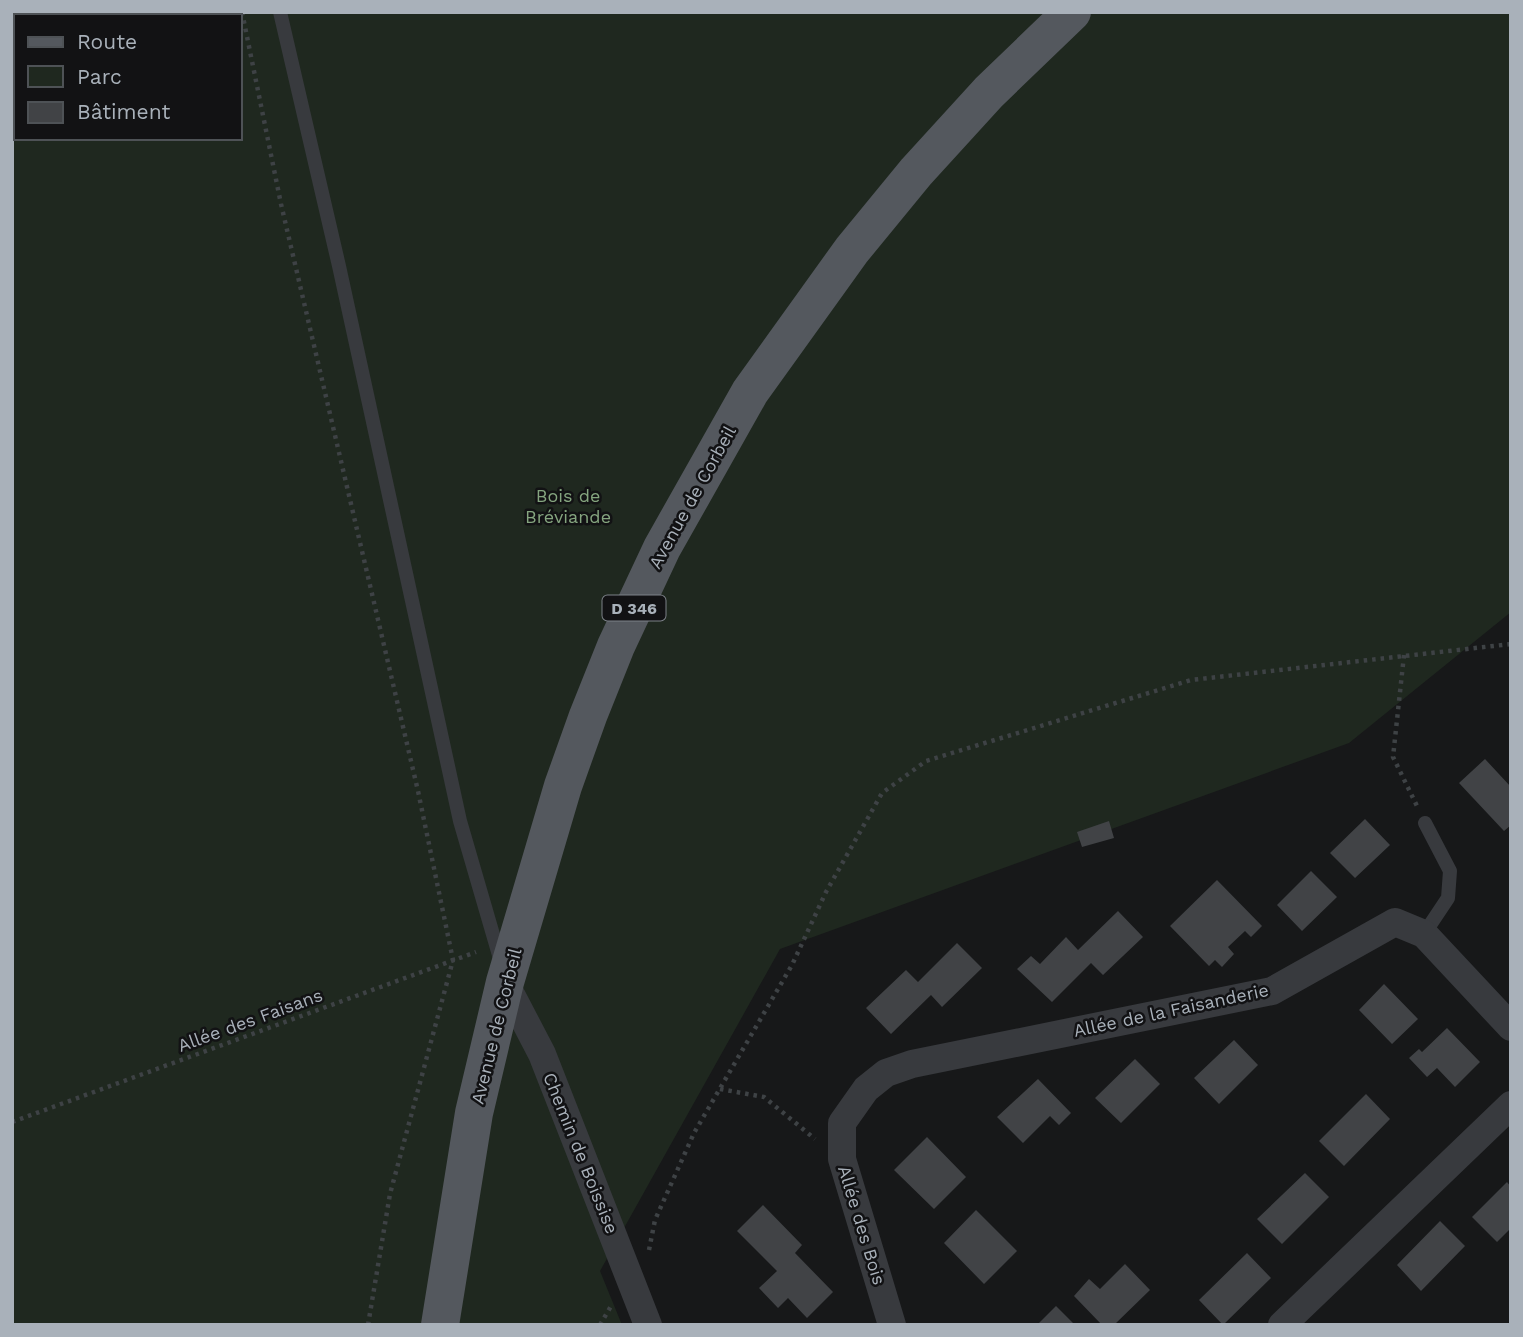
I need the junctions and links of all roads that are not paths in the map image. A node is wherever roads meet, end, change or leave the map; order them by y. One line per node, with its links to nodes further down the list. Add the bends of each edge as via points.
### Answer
1 (281, 12): 5 (lane, via 460,821)
2 (1072, 12): 5 (main road, Avenue de Corbeil / D 346, via 989,92 916,172 852,250 750,392 662,548 588,716)
3 (1425, 823): 4 (lane, via 1450,871 1448,898)
4 (1424, 934): 6 (street, Allée de la Faisanderie); 7 (street, Allée de la Faisanderie, via 1395,922 1272,991 912,1064 886,1073)
5 (505, 984): 9 (main road, Avenue de Corbeil / D 346, via 474,1113); 10 (street, Chemin de Boissise, via 542,1054)
6 (1511, 1027)
7 (866, 1089): 11 (street, Allée des Bois, via 842,1124 842,1158)
8 (1511, 1105): 12 (street)
9 (440, 1325)
10 (648, 1325)
11 (892, 1325)
12 (1282, 1325)

